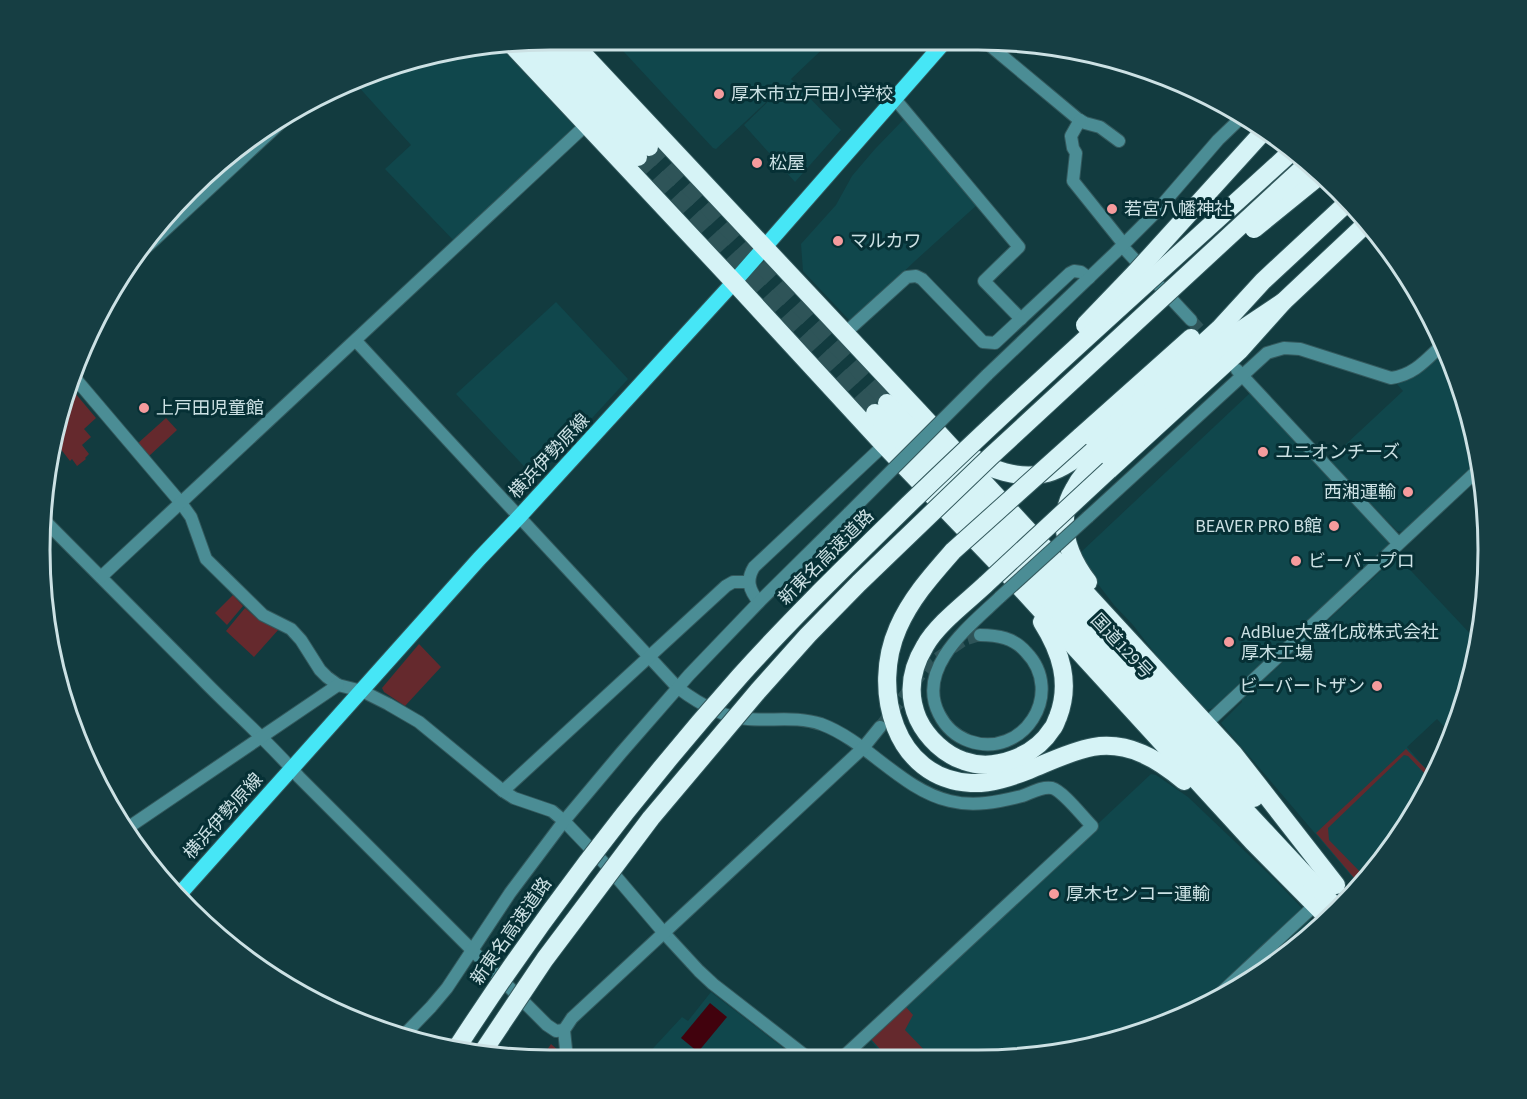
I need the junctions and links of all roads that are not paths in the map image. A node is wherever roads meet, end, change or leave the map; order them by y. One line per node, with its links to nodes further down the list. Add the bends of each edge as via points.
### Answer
1 (539, 50): 2 (highway, via 643,152)
2 (557, 50)
3 (579, 50): 21 (highway)
4 (937, 50): 7 (main road, 横浜伊勢原線)
5 (517, 51): 10 (highway)
6 (996, 51): 8 (street)
7 (895, 99): 21 (main road, 横浜伊勢原線); 26 (street, via 1019,247 984,281)
8 (1080, 120): 12 (street, via 1100,127); 20 (street, via 1071,136 1076,153 1073,181)
9 (1237, 122): 20 (street)
10 (586, 125): 24 (highway); 29 (street)
11 (1259, 137): 34 (highway, bridge)
12 (1119, 141)
13 (257, 144): 18 (street)
14 (1286, 157): 34 (highway, 新東名高速道路, bridge)
15 (1301, 169): 36 (highway, bridge)
16 (1314, 180): 36 (highway, bridge)
17 (1342, 208): 23 (highway)
18 (168, 228)
19 (1361, 229): 25 (highway)
20 (1122, 246): 22 (street); 27 (street)
21 (764, 248): 24 (main road, 横浜伊勢原線); 28 (highway)
22 (1089, 278): 26 (street, via 1074,271); 45 (street, bridge)
23 (1263, 280): 33 (highway, via 1219,329 1088,449 1073,461 1042,475 1006,473 993,468 974,458); 60 (highway, bridge, via 1213,318 953,551 909,606 897,629 886,677 887,699 901,740 930,770 950,779 993,781 1092,747 1120,747 1167,767)
24 (734, 282): 35 (highway); 39 (main road, 横浜伊勢原線)
25 (1283, 302): 42 (highway, bridge, via 1240,350 926,643 911,686 913,707 932,740 946,753 965,762 984,765 1026,754 1053,729 1062,706 1065,679 1059,656); 48 (highway, via 1229,338 1098,459 1072,490 1065,521 1075,565)
26 (1021, 319): 28 (street, via 995,344 983,342 916,276 908,277)
27 (1191, 320)
28 (844, 334): 33 (highway)
29 (356, 341): 38 (street); 39 (street)
30 (1436, 351): 31 (street, via 1415,370 1390,378 1292,347 1267,353)
31 (1239, 372): 41 (street); 46 (street, bridge, via 952,646 937,668 933,685 937,711 950,730 968,741 985,744 1014,737 1029,724 1039,706 1042,684 1036,664 1022,647 1004,637)
32 (79, 382): 38 (street)
33 (919, 412): 48 (highway)
34 (974, 441): 71 (highway, 新東名高速道路, bridge, via 791,621 688,736 580,871)
35 (884, 445): 42 (highway); 44 (street, via 754,567)
36 (990, 457): 72 (highway, bridge, via 859,582 713,743 598,887)
37 (1472, 476): 41 (street)
38 (181, 503): 43 (street); 49 (street, via 191,517 206,559 263,615 291,629 320,670)
39 (519, 517): 47 (street); 51 (main road, 横浜伊勢原線)
40 (51, 527): 43 (street)
41 (1398, 543): 52 (street)
42 (1006, 572): 60 (highway)
43 (101, 577): 54 (street)
44 (748, 582): 45 (street); 47 (street, via 726,586)
45 (759, 602): 50 (street)
46 (980, 635)
47 (649, 657): 50 (street); 57 (street)
48 (1147, 658): 52 (highway)
49 (339, 685): 51 (street); 54 (street)
50 (678, 688): 55 (street, via 721,713 747,719 805,720 835,730); 58 (street)
51 (362, 691): 56 (main road, 横浜伊勢原線); 57 (street, via 419,722)
52 (1206, 724): 62 (highway)
53 (880, 727): 55 (street)
54 (261, 738): 56 (street); 59 (street)
55 (863, 748): 66 (street); 75 (street, via 915,785 949,801 994,802 1053,788 1092,826)
56 (292, 768): 61 (main road, 横浜伊勢原線); 67 (street)
57 (503, 791): 58 (street, via 552,811)
58 (564, 821): 66 (street); 67 (street)
59 (132, 825)
60 (1253, 842): 64 (highway)
61 (184, 890)
62 (1342, 892): 63 (highway, 国道129号, via 881,408)
63 (1331, 903)
64 (1322, 912)
65 (1315, 918): 68 (street)
66 (664, 933): 70 (street, via 572,1018); 74 (street, via 713,984)
67 (472, 950): 69 (street, via 440,998); 70 (street, via 548,1025 556,1031)
68 (1268, 956)
69 (410, 1029)
70 (564, 1030): 73 (street)
71 (461, 1041)
72 (487, 1045)
73 (566, 1050)
74 (798, 1050)
75 (851, 1050)

